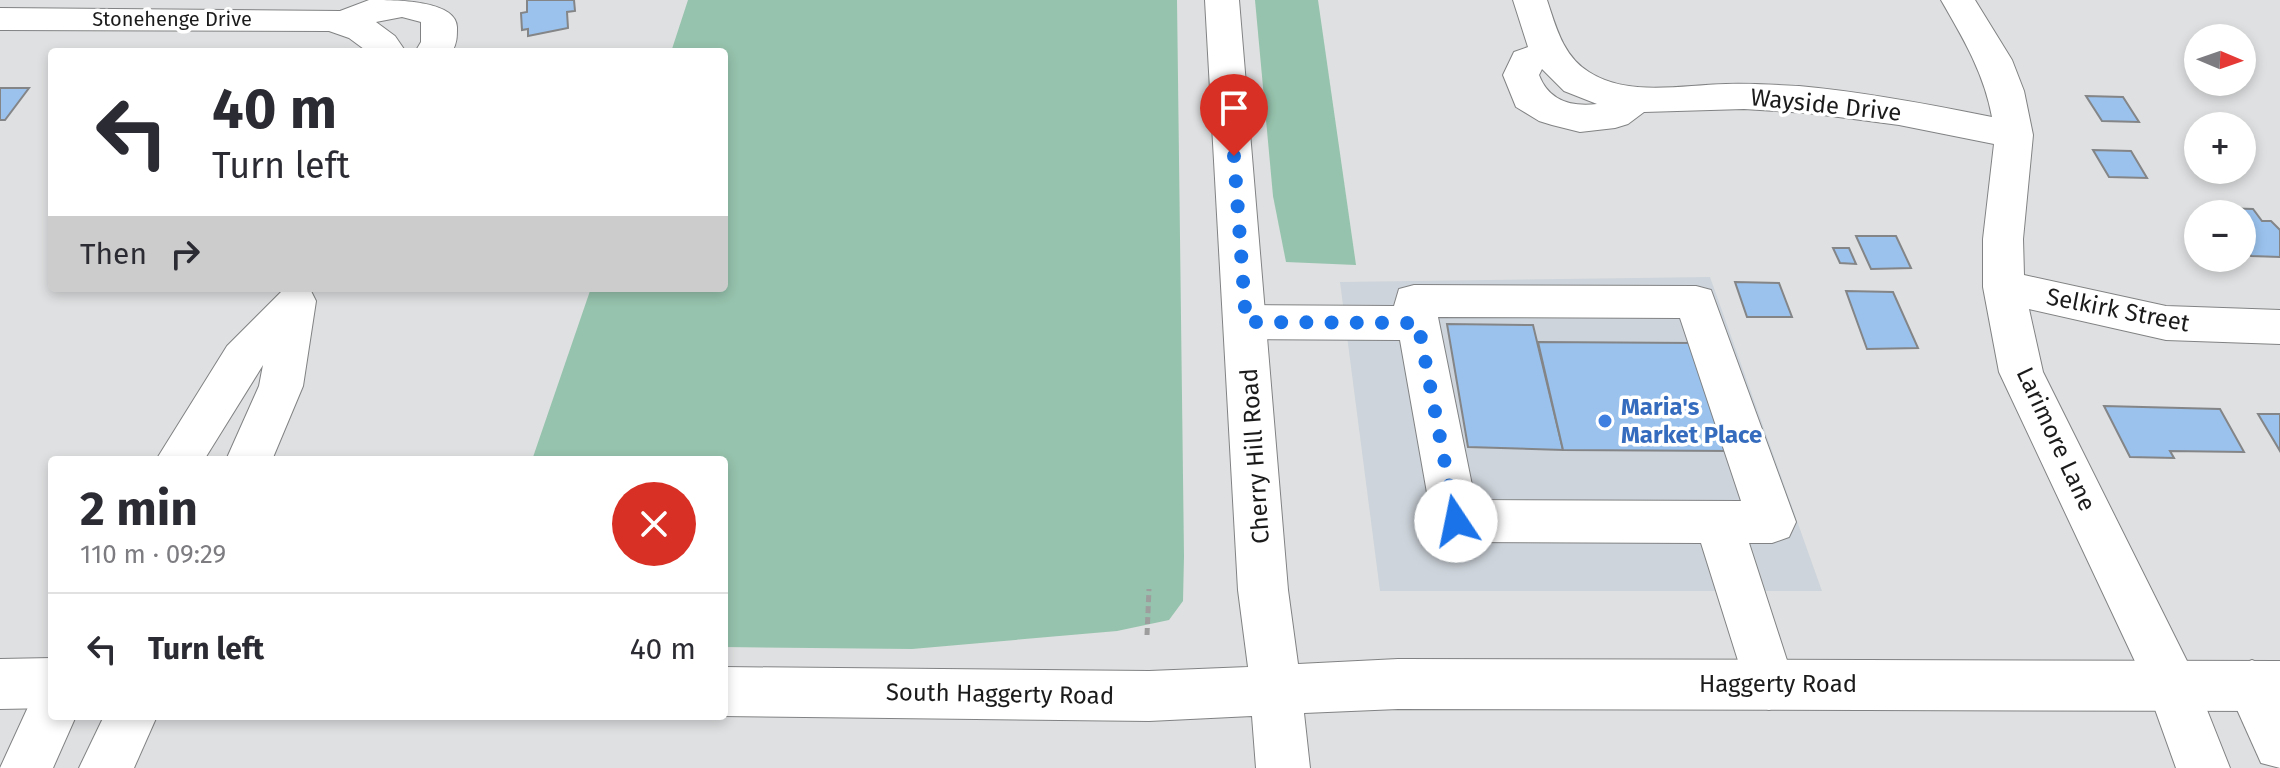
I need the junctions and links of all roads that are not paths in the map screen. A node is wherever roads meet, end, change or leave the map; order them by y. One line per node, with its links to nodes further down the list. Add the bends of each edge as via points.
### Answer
1 (1222, 0): 11 (street, Cherry Hill Road)
2 (1530, 0): 8 (street, Wayside Drive, via 1548,53 1527,61 1521,75 1529,98 1552,112 1580,119 1615,115 1637,98 1744,96 1829,102)
3 (1958, 0): 8 (street, Larimore Lane, via 1994,60)
4 (0, 19): 5 (street, Stonehenge Drive)
5 (344, 23): 6 (street, Stonehenge Drive, via 373,35); 7 (street, Stonehenge Drive, via 393,3 417,4 439,16)
6 (384, 48)
7 (436, 48)
8 (2014, 135): 9 (street, Larimore Lane, via 2003,239)
9 (2004, 287): 13 (street, Selkirk Street, via 2166,323); 19 (street, Larimore Lane, via 2021,372)
10 (296, 298): 14 (street, via 242,358); 15 (street, via 281,386)
11 (1246, 322): 12 (street); 22 (street, Cherry Hill Road, via 1263,590)
12 (1418, 323): 16 (street, via 1456,521); 16 (street, via 1414,301 1696,302 1772,522)
13 (2280, 327)
14 (181, 456)
15 (251, 456)
16 (1719, 522): 20 (street)
17 (48, 683): 18 (street)
18 (0, 684)
19 (2172, 684): 20 (street, Haggerty Road); 21 (street, Haggerty Road); 30 (street, Larimore Lane)
20 (1769, 685): 22 (street, Haggerty Road)
21 (2266, 686): 26 (street)
22 (1276, 688): 23 (street, South Haggerty Road, via 1149,696); 29 (street, Cherry Hill Road)
23 (728, 692)
24 (48, 720): 27 (street)
25 (129, 720): 28 (street)
26 (2280, 745)
27 (26, 768)
28 (106, 768)
29 (1283, 768)
30 (2203, 768)

